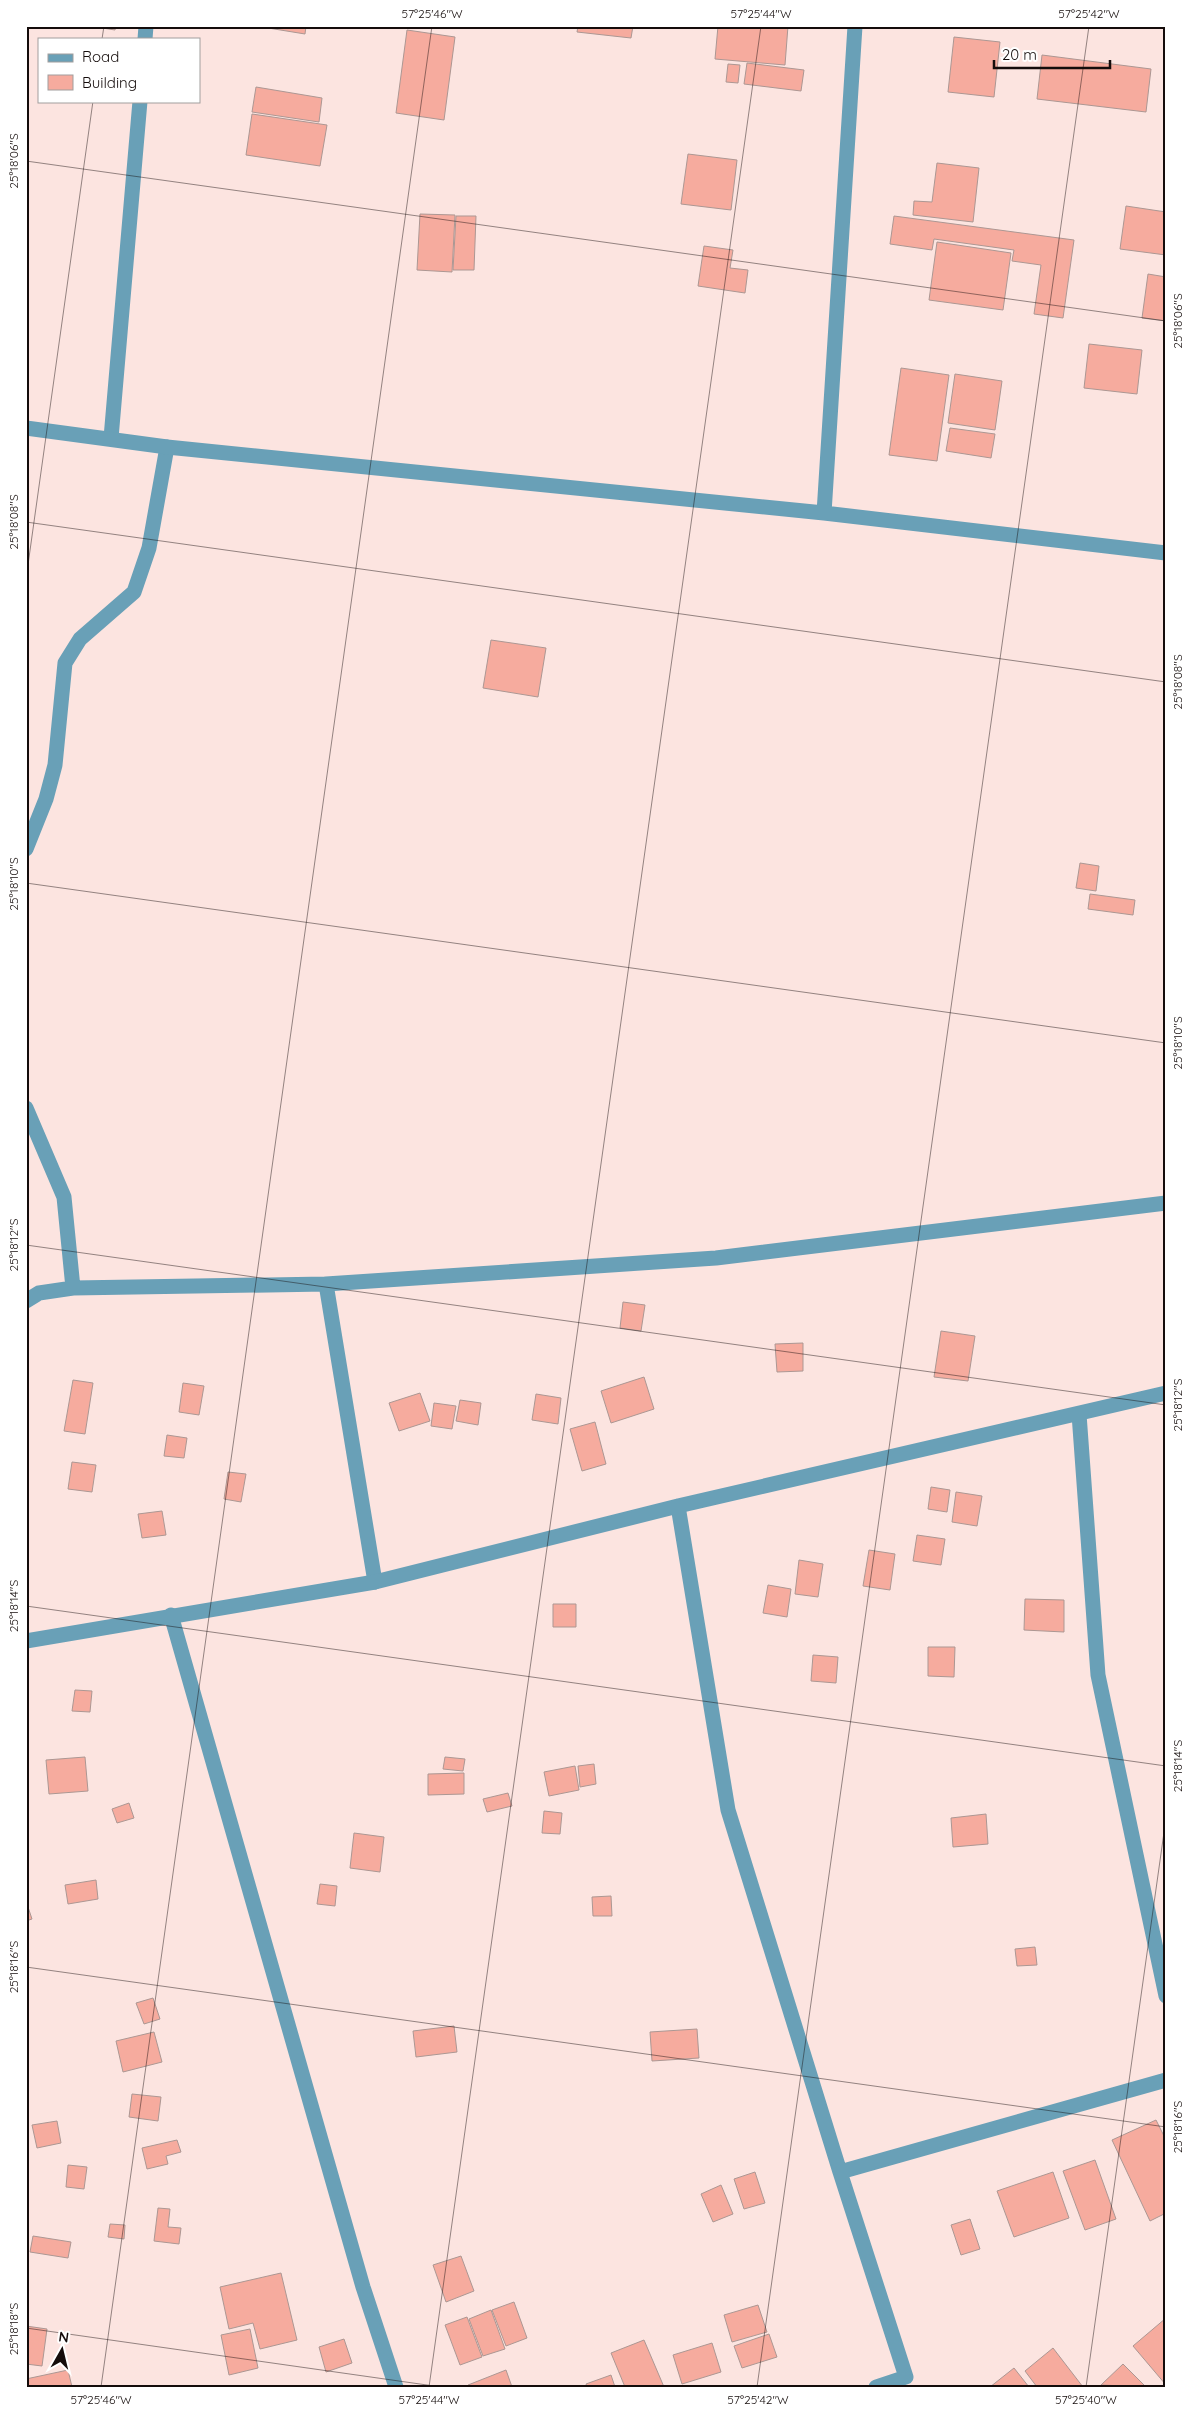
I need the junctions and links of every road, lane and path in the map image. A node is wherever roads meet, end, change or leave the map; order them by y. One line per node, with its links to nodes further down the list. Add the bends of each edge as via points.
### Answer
1 (855, 26): 6 (street)
2 (140, 102): 4 (street)
3 (26, 428): 4 (street)
4 (111, 438): 5 (street)
5 (167, 447): 6 (street); 8 (street, via 149,548 134,592 80,639 65,663 55,765)
6 (824, 513): 7 (street)
7 (1166, 553)
8 (26, 849)
9 (26, 1108): 12 (street, via 64,1197)
10 (1166, 1203): 11 (street, via 716,1258)
11 (326, 1284): 12 (street); 17 (street)
12 (73, 1288): 13 (street, via 39,1293)
13 (26, 1301)
14 (1166, 1393): 15 (street)
15 (1079, 1414): 16 (street); 20 (street, via 1098,1675)
16 (678, 1506): 17 (street); 22 (street, via 728,1810)
17 (375, 1582): 18 (street)
18 (171, 1615): 19 (street); 24 (street, via 363,2287)
19 (26, 1641)
20 (1166, 1996)
21 (1166, 2080): 22 (street)
22 (840, 2172): 23 (street)
23 (910, 2382): 25 (street)
24 (396, 2387)
25 (876, 2387)

